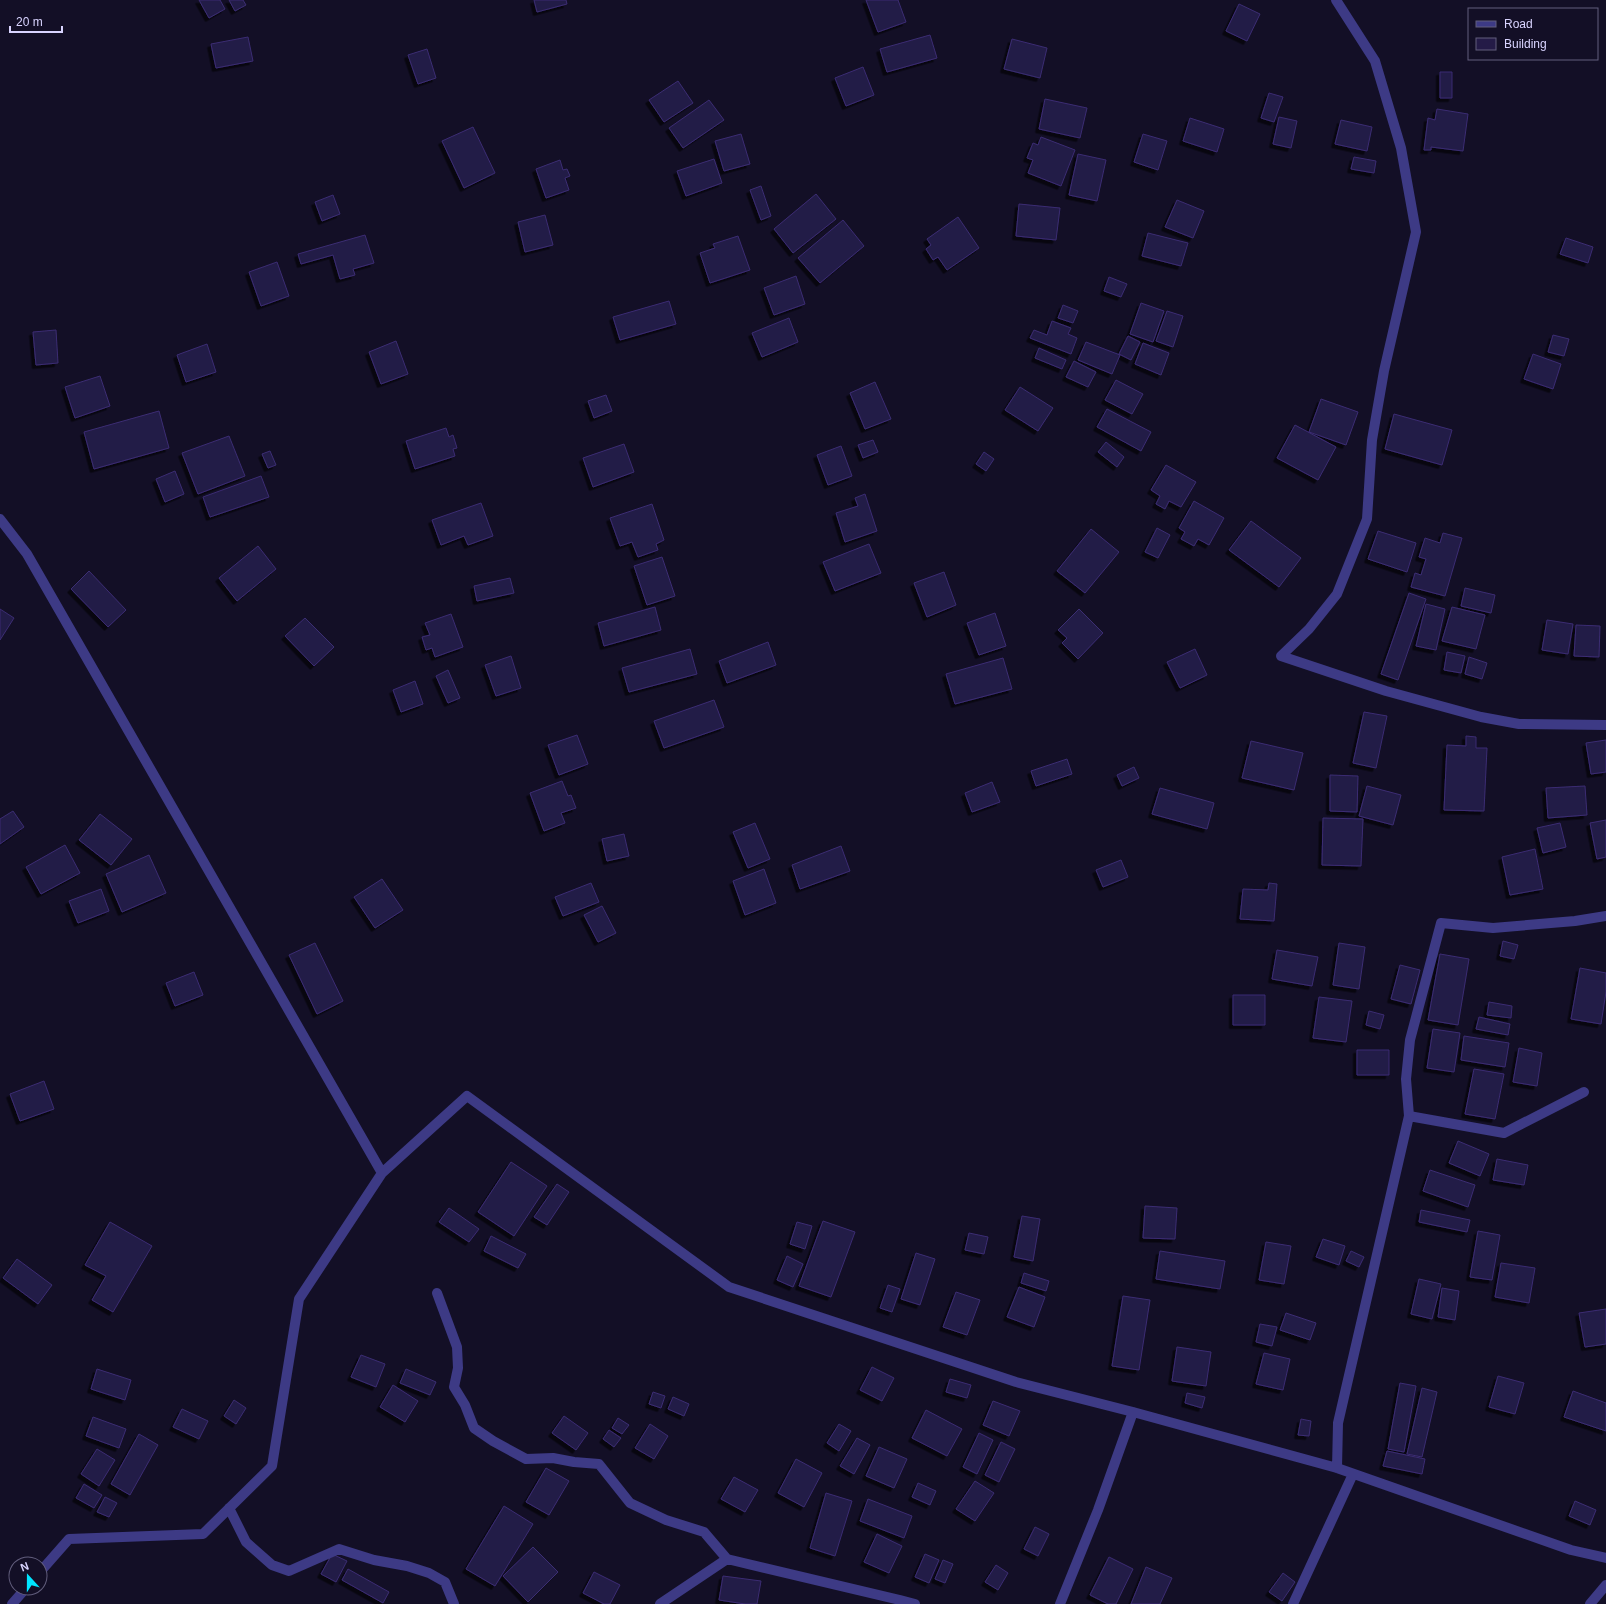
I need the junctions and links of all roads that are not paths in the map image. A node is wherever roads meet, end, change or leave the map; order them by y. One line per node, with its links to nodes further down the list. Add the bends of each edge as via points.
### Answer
1 (1336, 0): 3 (street, via 1375,61 1401,148 1416,232 1384,371 1372,440 1367,519 1337,594 1309,629 1281,656 1386,691 1481,717 1519,724)
2 (0, 519): 7 (street, via 27,554)
3 (1606, 725)
4 (1606, 916): 6 (street, via 1492,928 1441,923 1410,1040 1406,1079)
5 (1584, 1092): 6 (street, via 1504,1133)
6 (1409, 1116): 10 (street, via 1338,1424)
7 (382, 1173): 9 (street, via 467,1096 729,1287 1016,1382); 12 (street, via 299,1299 272,1466)
8 (438, 1293): 14 (street, via 457,1347 458,1368 454,1387 474,1428 526,1460 553,1458 599,1464 630,1503 666,1520 704,1532)
9 (1133, 1412): 10 (street); 23 (street, via 1098,1510)
10 (1337, 1468): 11 (street)
11 (1353, 1474): 13 (street, via 1571,1550); 24 (street)
12 (229, 1508): 15 (street, via 203,1534 69,1539); 20 (street, via 246,1542 272,1565 290,1571 339,1549 429,1573 445,1582)
13 (1606, 1558)
14 (727, 1559): 18 (street); 21 (street)
15 (48, 1563)
16 (1606, 1585): 25 (street)
17 (19, 1596): 19 (street)
18 (898, 1602): 22 (street)
19 (12, 1604)
20 (454, 1604)
21 (660, 1604)
22 (915, 1604)
23 (1060, 1604)
24 (1293, 1604)
25 (1590, 1604)

